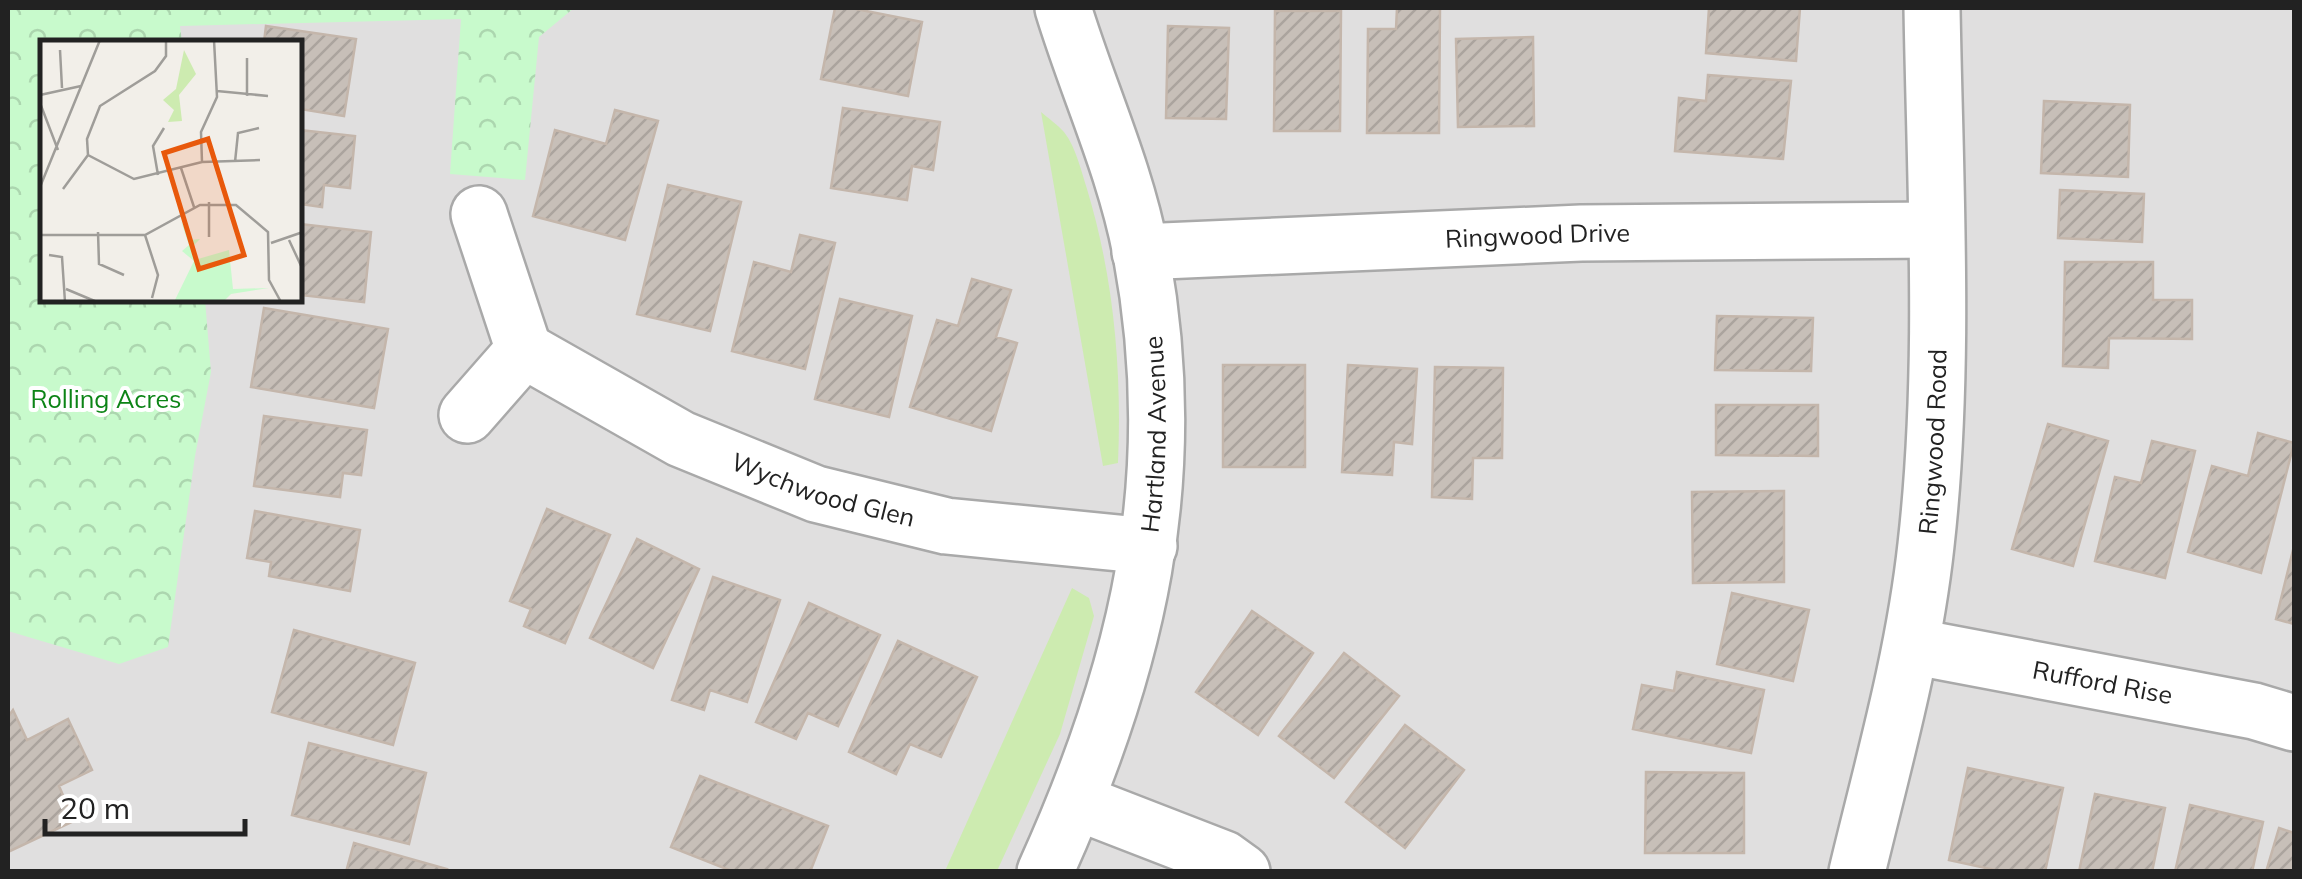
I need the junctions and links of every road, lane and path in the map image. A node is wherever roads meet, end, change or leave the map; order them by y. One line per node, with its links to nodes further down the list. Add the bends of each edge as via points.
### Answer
1 (1062, 8): 5 (street, Hartland Avenue, via 1115,154)
2 (1932, 8): 4 (street, Ringwood Road)
3 (479, 214): 6 (street)
4 (1936, 230): 5 (street, Ringwood Drive, via 1581,233); 9 (street, Ringwood Road, via 1936,390)
5 (1140, 252): 8 (street, Hartland Avenue, via 1156,372)
6 (524, 350): 7 (street); 8 (street, Wychwood Glen, via 681,439 816,494 946,526)
7 (467, 416)
8 (1149, 546): 11 (street, Hartland Avenue, via 1124,664)
9 (1912, 646): 10 (street, Rufford Rise); 14 (street, Ringwood Road)
10 (2294, 723)
11 (1077, 802): 12 (street, Hartland Avenue); 13 (street, via 1224,858)
12 (1045, 872)
13 (1242, 872)
14 (1857, 872)

